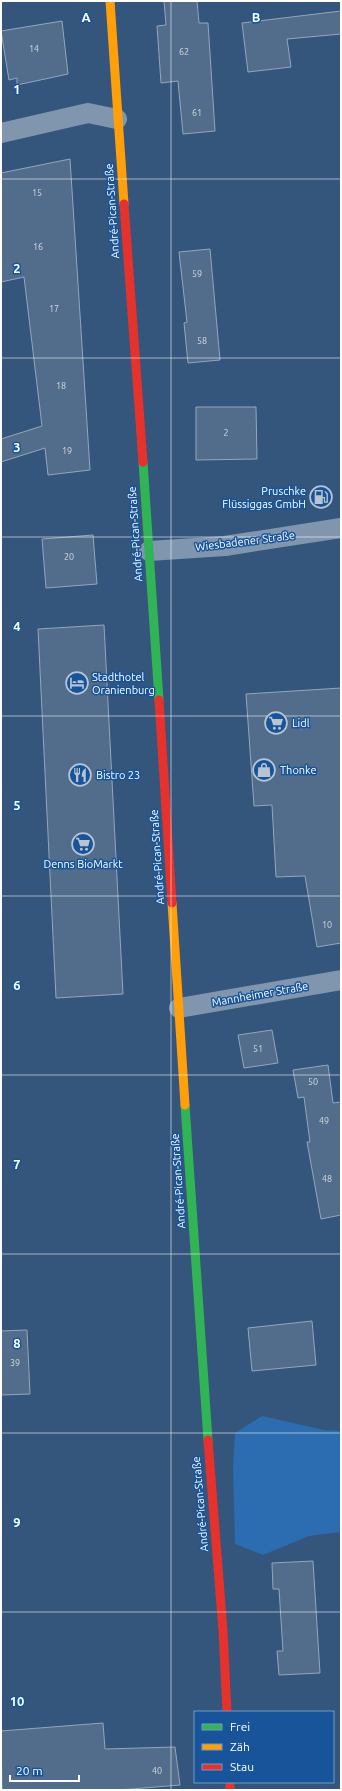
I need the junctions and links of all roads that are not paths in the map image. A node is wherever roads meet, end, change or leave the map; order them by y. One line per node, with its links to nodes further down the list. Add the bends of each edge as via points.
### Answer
1 (110, 1): 2 (street, André-Pican-Straße)
2 (117, 119): 3 (street, via 88,113); 5 (street, André-Pican-Straße)
3 (1, 132)
4 (341, 528): 5 (street, Wiesbadener Straße, via 225,546)
5 (149, 551): 7 (street, André-Pican-Straße)
6 (341, 980): 7 (street, Mannheimer Straße)
7 (179, 1008): 8 (street, André-Pican-Straße)
8 (227, 1711)

